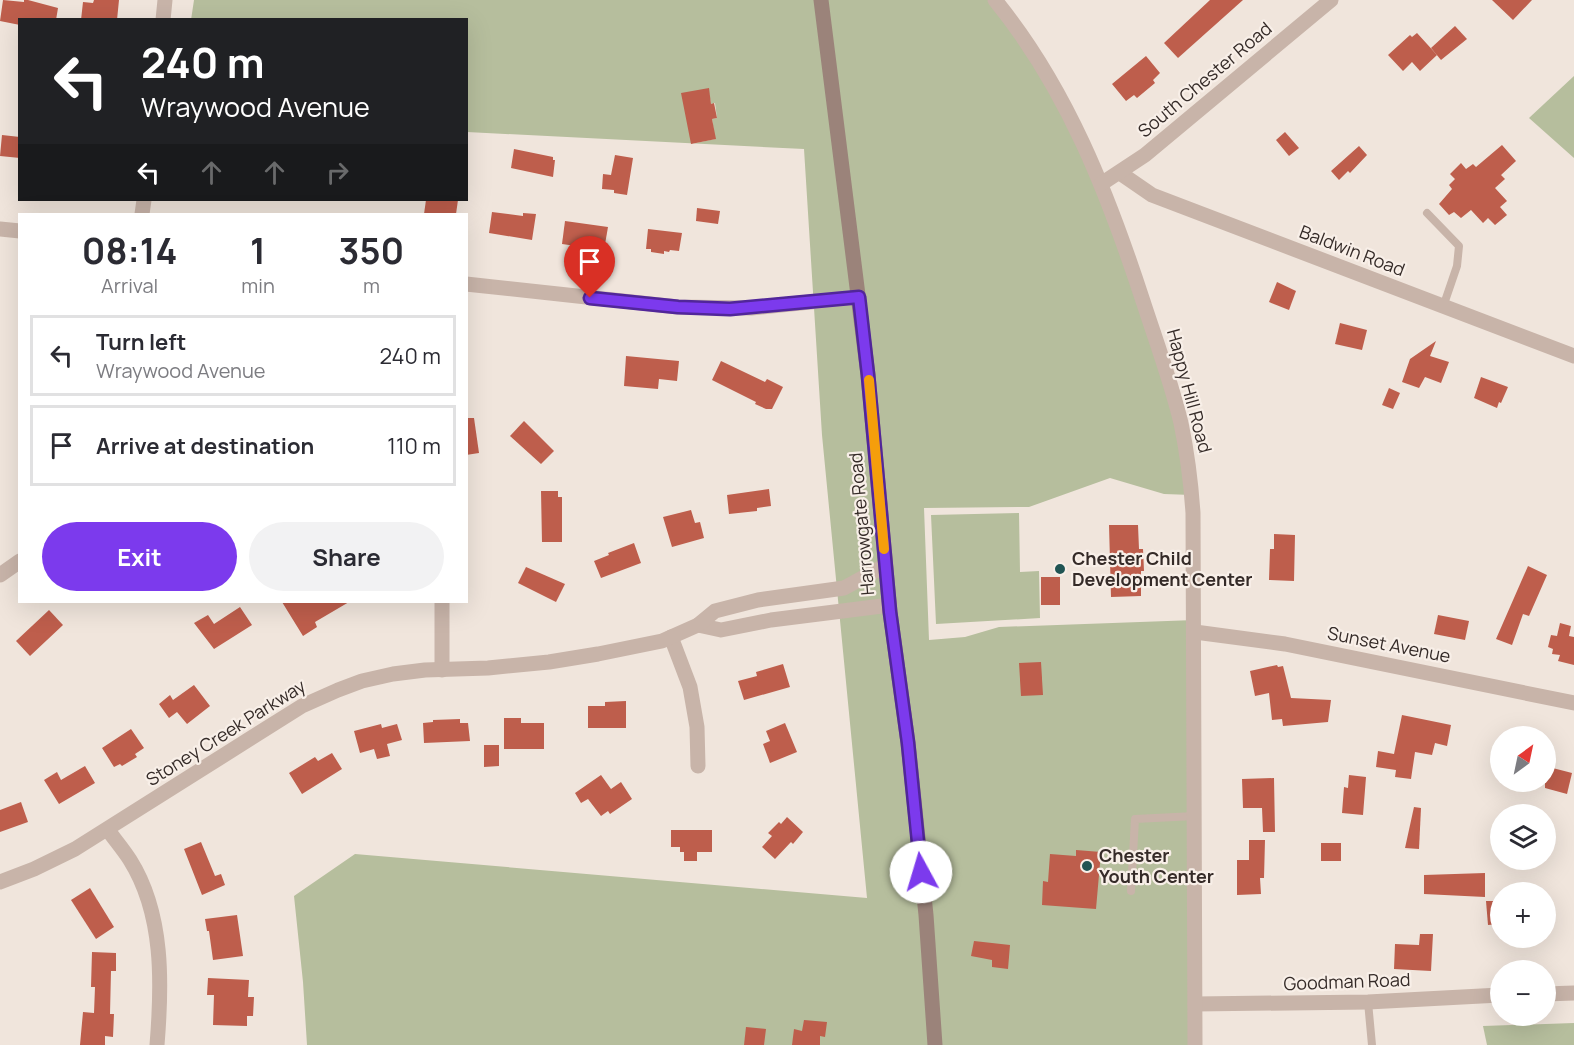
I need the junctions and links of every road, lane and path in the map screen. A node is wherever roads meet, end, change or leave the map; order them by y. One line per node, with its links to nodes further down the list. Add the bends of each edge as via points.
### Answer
1 (165, 0): 5 (street)
2 (821, 0): 12 (main road, Harrowgate Road)
3 (995, 0): 7 (street, Happy Hill Road, via 1059,94)
4 (1330, 0): 6 (street, South Chester Road)
5 (163, 18)
6 (1120, 173): 7 (street, South Chester Road); 13 (street, Baldwin Road, via 1152,195)
7 (1101, 184): 21 (street, Happy Hill Road, via 1132,266 1181,424 1193,513)
8 (1427, 213): 13 (lane, via 1459,246 1457,266)
9 (0, 229): 10 (street)
10 (18, 231)
11 (468, 284): 12 (street, via 678,307 751,308)
12 (859, 297): 16 (main road, Harrowgate Road)
13 (1443, 307): 14 (street, Baldwin Road)
14 (1574, 356)
15 (18, 562): 17 (street)
16 (886, 565): 19 (main road, Harrowgate Road); 20 (street, Stoney Creek Parkway, via 844,588 758,600 715,611)
17 (0, 575)
18 (442, 603): 23 (street)
19 (890, 606): 20 (street, via 721,630); 36 (main road, Harrowgate Road, via 926,915)
20 (698, 625): 22 (street, Stoney Creek Parkway)
21 (1195, 632): 24 (street, Sunset Avenue, via 1286,644); 26 (street, Happy Hill Road)
22 (671, 637): 23 (street, Stoney Creek Parkway, via 549,662); 25 (street, via 690,687)
23 (442, 670): 27 (street, Stoney Creek Parkway, via 362,681 302,706)
24 (1574, 703)
25 (698, 766)
26 (1195, 816): 29 (lane, via 1135,819); 34 (street, Happy Hill Road)
27 (108, 830): 28 (street, Stoney Creek Parkway); 35 (street, via 130,861 148,904 160,966)
28 (0, 882)
29 (1131, 891)
30 (1574, 993): 31 (street)
31 (1556, 994)
32 (1490, 996): 33 (street, Goodman Road)
33 (1368, 1002): 34 (street, Goodman Road); 38 (lane)
34 (1195, 1004): 37 (street, Happy Hill Road)
35 (157, 1045)
36 (935, 1045)
37 (1195, 1045)
38 (1372, 1045)

